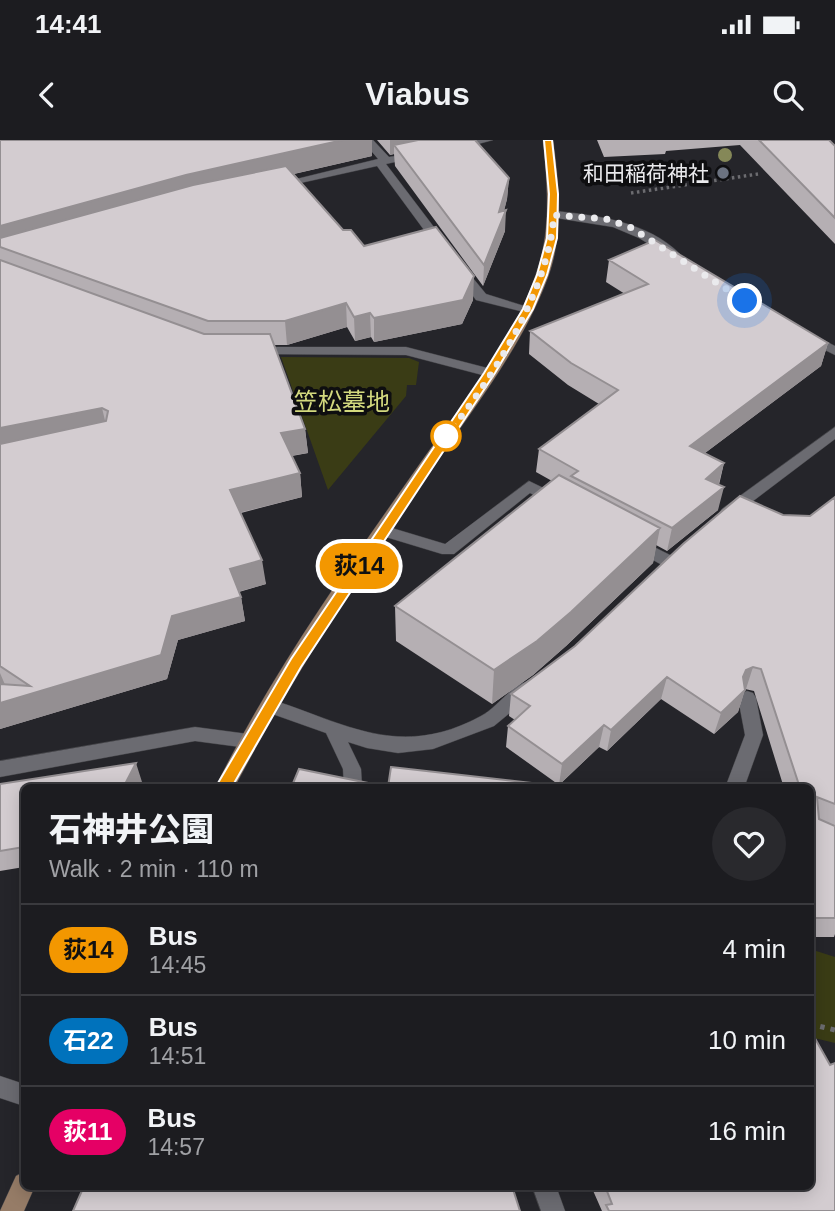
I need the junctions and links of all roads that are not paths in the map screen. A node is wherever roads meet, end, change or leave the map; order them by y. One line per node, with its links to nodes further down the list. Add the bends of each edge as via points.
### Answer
1 (367, 140): 4 (street)
2 (488, 140): 4 (street)
3 (548, 140): 6 (street)
4 (383, 162): 5 (street); 8 (street, via 481,297)
5 (260, 188)
6 (554, 215): 7 (street, via 606,219 630,227); 8 (street, via 542,275)
7 (689, 264)
8 (528, 309): 12 (street)
9 (801, 332): 10 (street)
10 (835, 351)
11 (245, 352): 12 (street, via 406,351)
12 (490, 373): 16 (street)
13 (835, 432): 15 (street)
14 (575, 511): 16 (street, via 529,486 448,550)
15 (718, 520)
16 (382, 530): 21 (street)
17 (622, 536): 18 (street)
18 (668, 561)
19 (539, 679): 22 (street, via 488,721 433,742 398,746)
20 (747, 698): 27 (street, via 754,735)
21 (270, 706): 22 (street); 23 (street)
22 (333, 730): 26 (street, via 352,769)
23 (248, 741): 24 (street, via 195,734 62,768); 25 (street)
24 (0, 769)
25 (226, 784)
26 (353, 784)
27 (736, 784)
28 (0, 1087): 29 (street)
29 (21, 1094)
30 (21, 1190): 32 (street)
31 (545, 1190): 33 (street)
32 (12, 1211)
33 (553, 1211)

